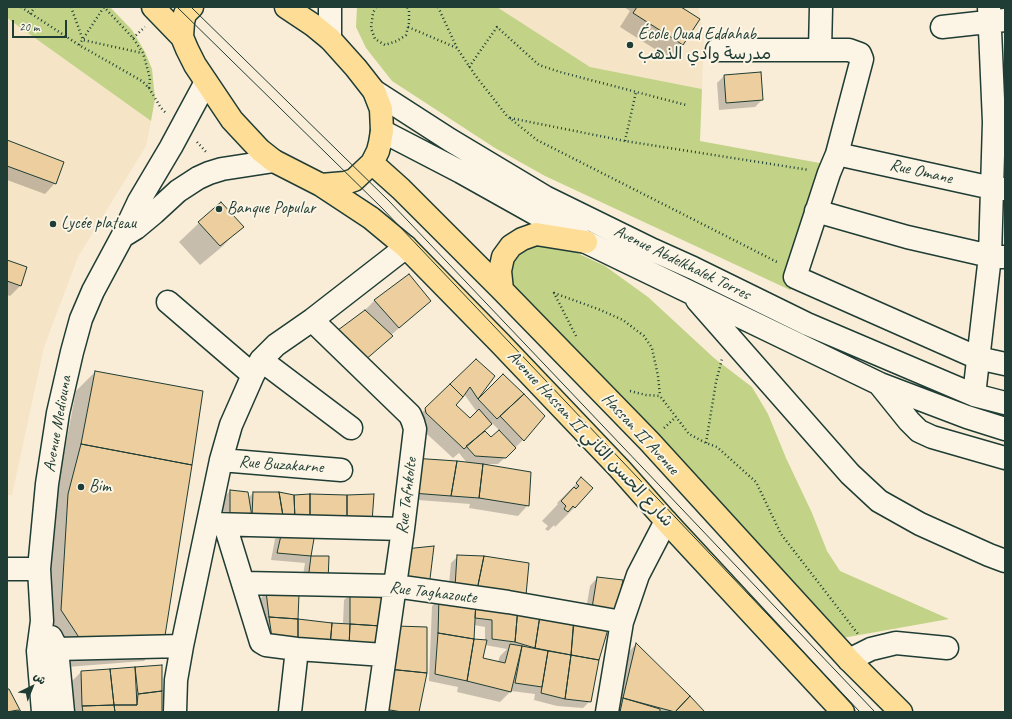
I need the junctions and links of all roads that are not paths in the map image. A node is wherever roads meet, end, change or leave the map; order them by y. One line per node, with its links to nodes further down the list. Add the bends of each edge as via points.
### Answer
1 (154, 7): 8 (highway)
2 (192, 7): 8 (highway, via 182,22)
3 (286, 7): 9 (highway)
4 (330, 7): 9 (street)
5 (821, 7): 11 (street)
6 (995, 16): 7 (street); 14 (street)
7 (942, 27)
8 (182, 37): 12 (highway, Avenue Hassan II شارع الحسن الثاني)
9 (330, 40): 13 (highway)
10 (716, 50): 11 (street)
11 (820, 50): 18 (street, via 849,50 860,54 862,59)
12 (206, 82): 16 (highway, Avenue Hassan II شارع الحسن الثاني, via 232,120); 22 (street, Avenue Mediouna, via 136,206)
13 (374, 91): 15 (highway, via 381,109); 26 (street, Avenue Abdelkhalek Torres, via 545,197)
14 (999, 122): 20 (street)
15 (382, 131): 17 (highway, via 378,151); 23 (street, Avenue Abdelkhalek Torres)
16 (274, 161): 19 (highway, Avenue Hassan II شارع الحسن الثاني); 22 (street, Avenue Mediouna, via 222,169 198,178)
17 (372, 163): 19 (highway, via 354,180); 27 (highway, Hassan II Avenue)
18 (833, 163): 20 (street, Rue Omane); 21 (street)
19 (320, 186): 24 (highway, Avenue Hassan II شارع الحسن الثاني, via 371,218)
20 (998, 189): 25 (street)
21 (816, 211): 25 (street, via 907,237); 31 (street, via 795,277)
22 (122, 237): 46 (street, Avenue Mediouna, via 93,291 81,319 72,352 58,413 47,484)
23 (586, 242): 27 (highway, via 536,234 522,238 503,256 500,271); 28 (street, Avenue Abdelkhalek Torres)
24 (406, 247): 30 (street); 42 (highway, Avenue Hassan II شارع الحسن الثاني, via 620,469)
25 (997, 256): 31 (street)
26 (693, 268): 28 (street); 35 (street, Avenue Abdelkhalek Torres, via 807,324)
27 (502, 290): 56 (highway, Hassan II Avenue, via 649,442)
28 (691, 293): 34 (street, Avenue Abdelkhalek Torres); 45 (street, via 850,474 879,501 920,524)
29 (168, 302): 33 (street)
30 (312, 320): 33 (street, via 276,345); 44 (street, Rue Tafnkolte, via 410,415 414,438)
31 (978, 358): 32 (street); 35 (street)
32 (1005, 364)
33 (257, 368): 37 (street); 40 (street, via 231,425)
34 (880, 384): 38 (street, Avenue Abdelkhalek Torres, via 967,417); 39 (street, via 919,431)
35 (974, 395): 36 (street, Avenue Abdelkhalek Torres)
36 (1005, 403)
37 (351, 428)
38 (1005, 428)
39 (1005, 458)
40 (221, 460): 41 (street, Rue Buzakarne); 43 (street)
41 (341, 470)
42 (666, 521): 50 (street, via 638,575); 63 (highway, Avenue Hassan II شارع الحسن الثاني)
43 (217, 524): 44 (street); 48 (street); 51 (street)
44 (403, 529): 49 (street, Rue Tafnkolte)
45 (1005, 561)
46 (39, 569): 47 (street); 54 (street, Avenue Mediouna, via 42,621)
47 (7, 570)
48 (243, 583): 49 (street, Rue Taghazoute); 52 (street, via 261,642 266,645)
49 (395, 586): 50 (street, Rue Taghazoute); 55 (street, Rue Tafnkolte)
50 (622, 622): 62 (street)
51 (182, 646): 54 (street); 59 (street)
52 (297, 648): 55 (street); 60 (street)
53 (947, 648): 56 (street, via 896,643 871,649)
54 (47, 650): 57 (street); 58 (street)
55 (384, 655): 61 (street, Rue Tafnkolte)
56 (849, 660): 64 (highway, Hassan II Avenue)
57 (43, 712)
58 (63, 712)
59 (174, 712)
60 (290, 712)
61 (377, 712)
62 (607, 712)
63 (843, 712)
64 (901, 712)

